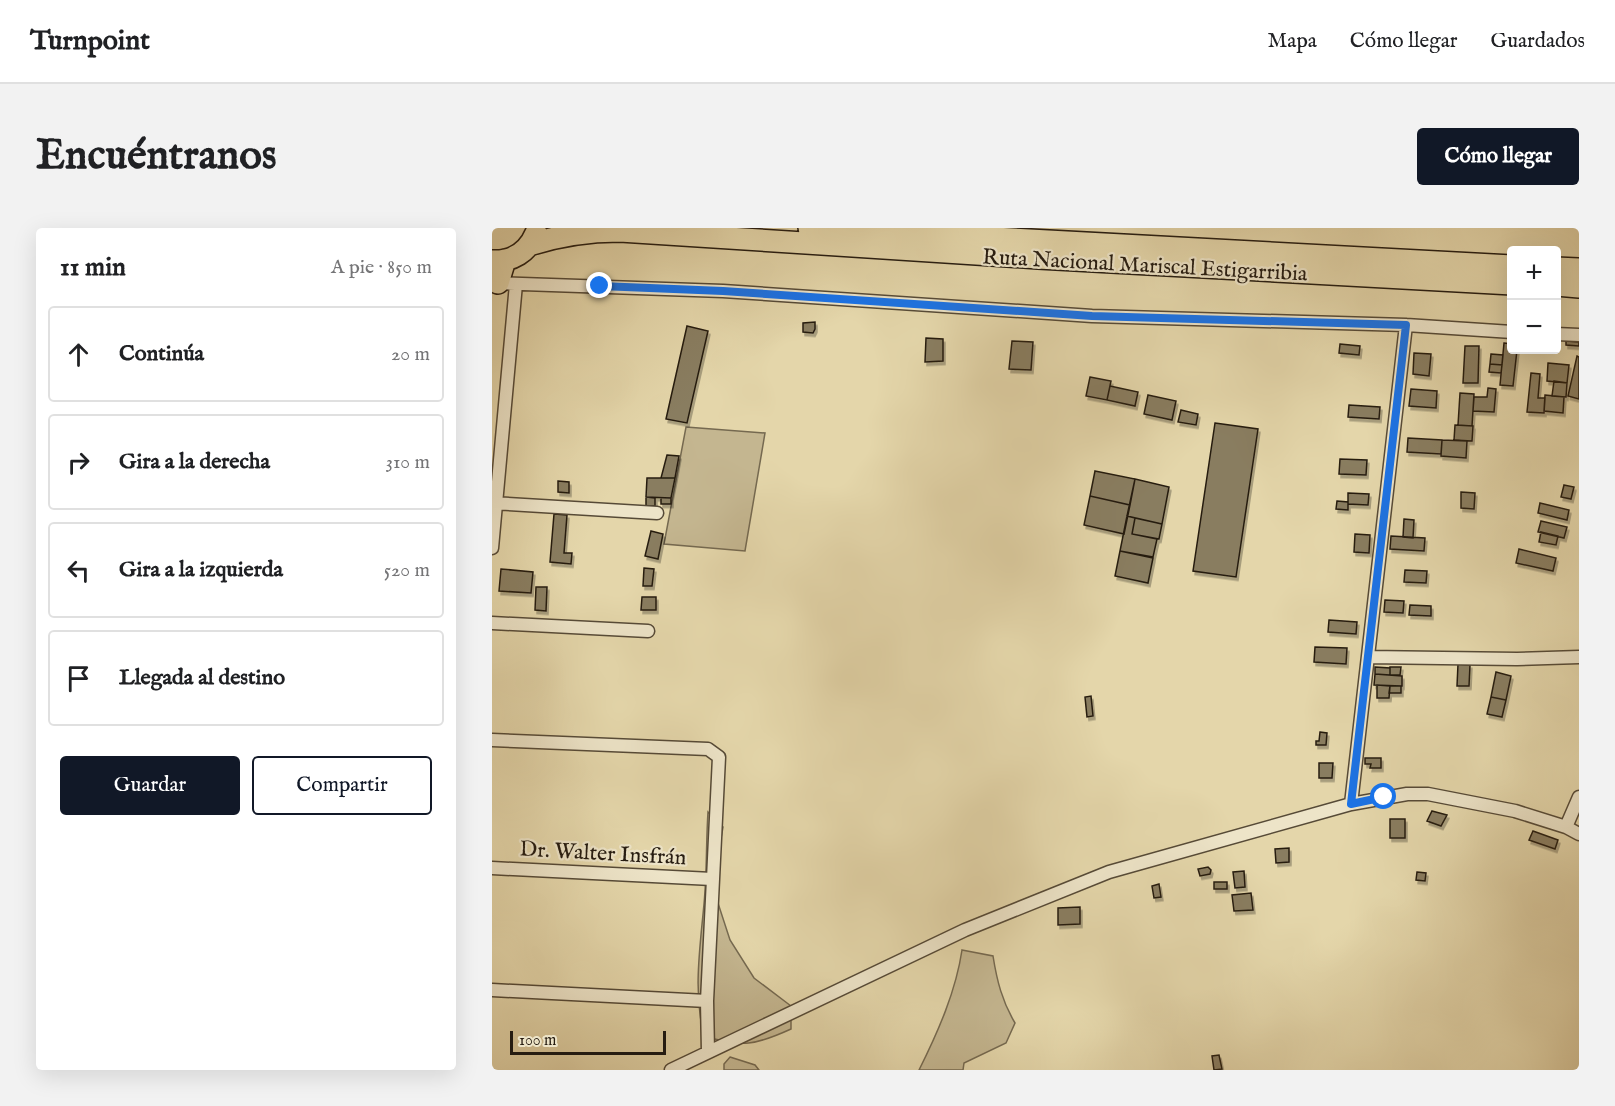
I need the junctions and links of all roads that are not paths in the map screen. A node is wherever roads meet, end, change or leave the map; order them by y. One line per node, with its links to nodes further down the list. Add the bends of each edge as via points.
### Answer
1 (809, 228): 3 (highway, Ruta Nacional Mariscal Estigarribia)
2 (533, 236): 6 (highway, Ruta Nacional Mariscal Estigarribia); 7 (highway, Ruta Nacional Mariscal Estigarribia, via 620,231)
3 (1507, 266)
4 (1561, 268): 5 (highway)
5 (1579, 269)
6 (499, 276): 10 (street, via 1092,316); 14 (street)
7 (1507, 284)
8 (1561, 285): 9 (highway)
9 (1579, 287)
10 (1406, 325): 11 (street); 19 (street)
11 (1507, 332)
12 (1561, 334): 13 (street)
13 (1579, 335)
14 (494, 503): 15 (street); 16 (street)
15 (657, 513)
16 (492, 548)
17 (492, 623): 18 (street)
18 (648, 631)
19 (1368, 657): 20 (street); 23 (street)
20 (1579, 657)
21 (492, 740): 27 (street, via 708,749 719,757)
22 (1579, 797): 24 (street)
23 (1351, 804): 24 (street, via 1428,794 1515,811); 30 (street, via 1109,872 965,930)
24 (1566, 827): 25 (street)
25 (1579, 834)
26 (492, 868): 27 (street, Dr. Walter Insfrán)
27 (712, 879): 29 (street)
28 (492, 990): 29 (street)
29 (707, 1001): 30 (street)
30 (708, 1052): 31 (street)
31 (671, 1070)

